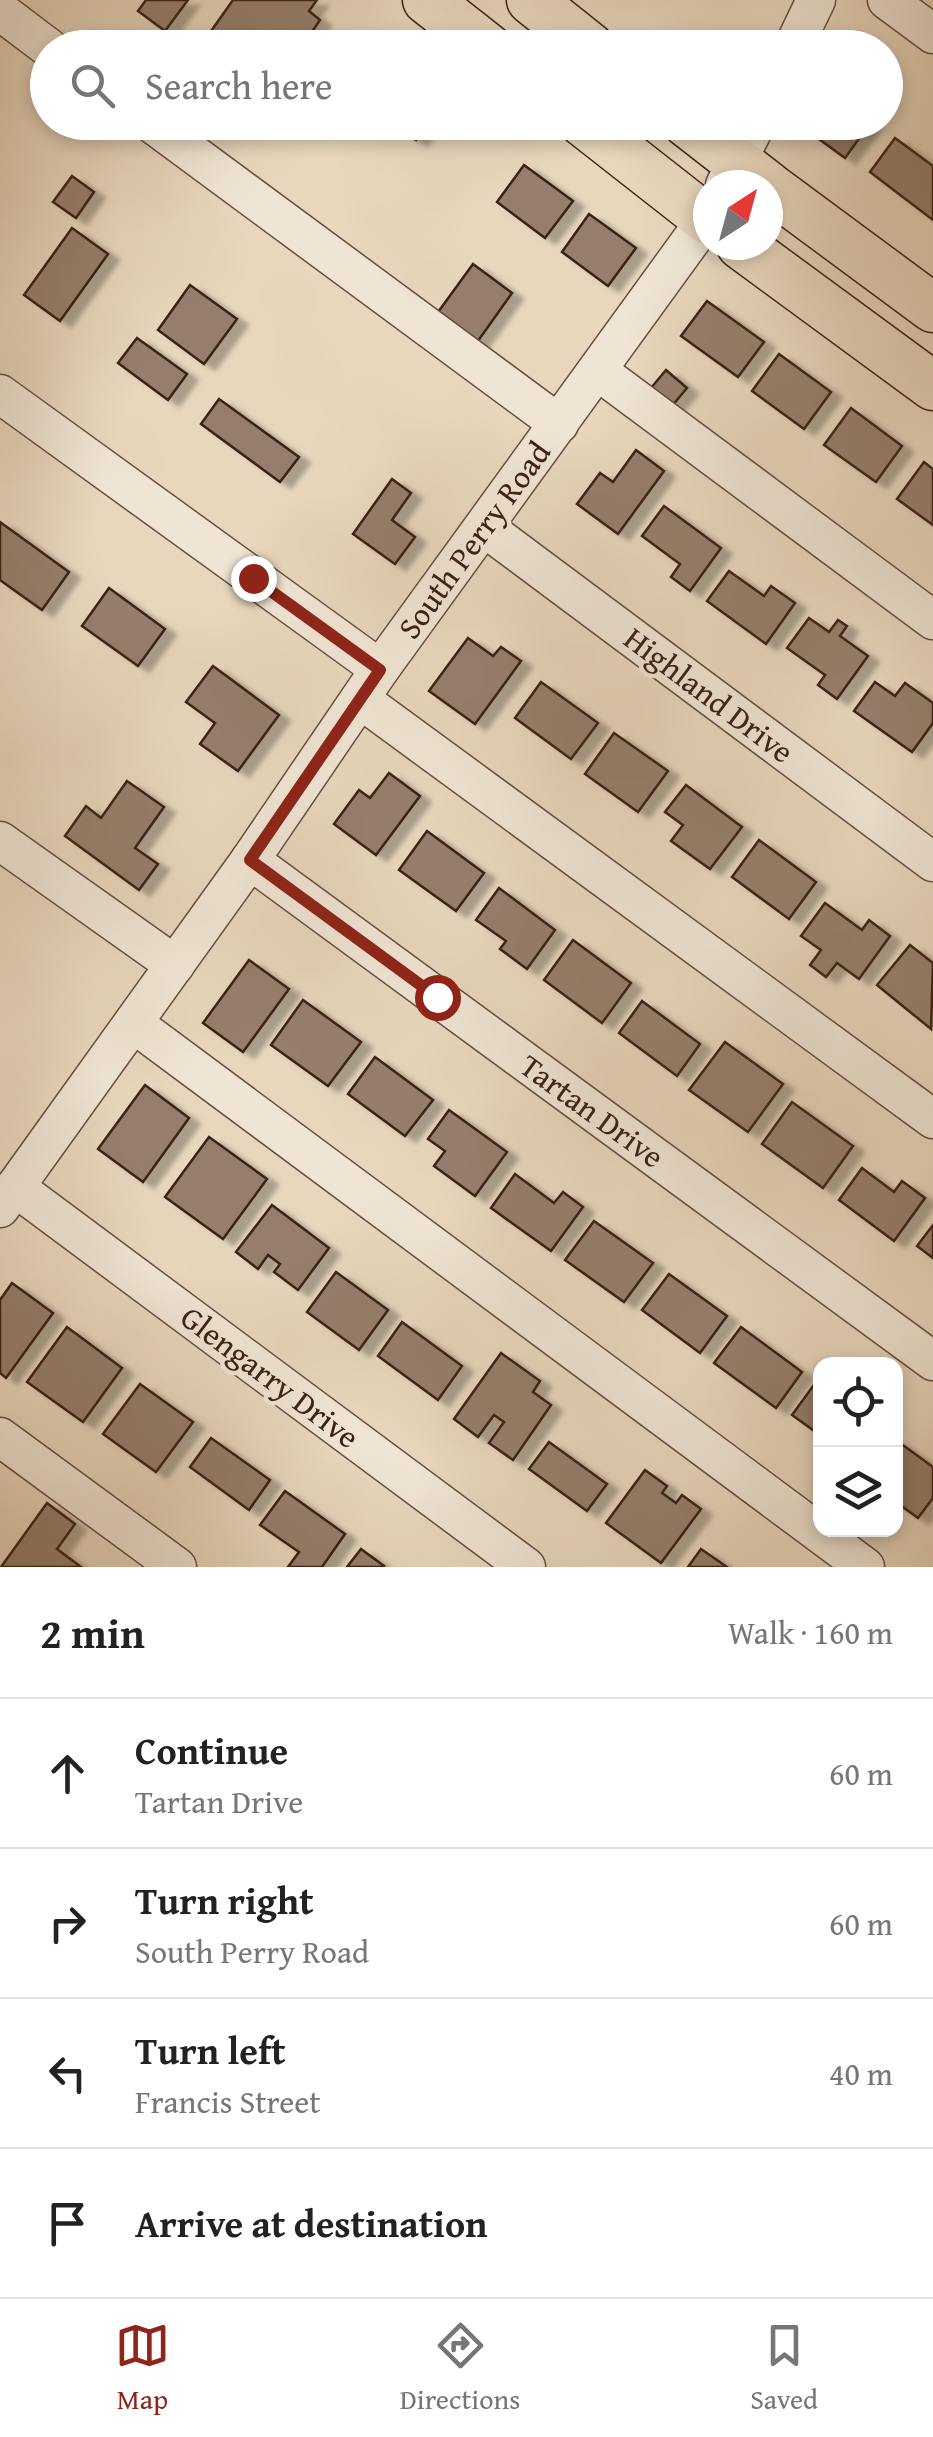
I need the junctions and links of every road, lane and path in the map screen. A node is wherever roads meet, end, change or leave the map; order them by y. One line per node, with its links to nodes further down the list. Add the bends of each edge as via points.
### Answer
1 (428, 0): 6 (main road)
2 (530, 0): 7 (main road)
3 (816, 0): 8 (street)
4 (886, 0): 10 (street)
5 (0, 11): 9 (street)
6 (466, 30)
7 (568, 30)
8 (802, 30)
9 (30, 34)
10 (933, 34)
11 (174, 140): 22 (street)
12 (606, 140): 15 (main road)
13 (711, 140): 14 (main road)
14 (751, 168): 18 (main road)
15 (693, 206)
16 (693, 239): 19 (street, South Perry Road)
17 (762, 260): 20 (main road)
18 (933, 308)
19 (598, 371): 22 (street, South Perry Road); 24 (street)
20 (933, 386)
21 (0, 394): 25 (street)
22 (559, 424): 23 (street, South Perry Road)
23 (484, 527): 25 (street, South Perry Road); 28 (street, Highland Drive)
24 (933, 620)
25 (370, 684): 27 (street, South Perry Road); 31 (street)
26 (0, 841): 29 (street)
27 (250, 860): 29 (street, South Perry Road); 33 (street, Tartan Drive)
28 (933, 862)
29 (175, 965): 30 (street, South Perry Road)
30 (133, 1023): 32 (street, South Perry Road); 37 (street)
31 (933, 1119)
32 (7, 1197): 36 (street, Glengarry Drive)
33 (933, 1361)
34 (0, 1437): 35 (street)
35 (177, 1567)
36 (526, 1567)
37 (865, 1567)

